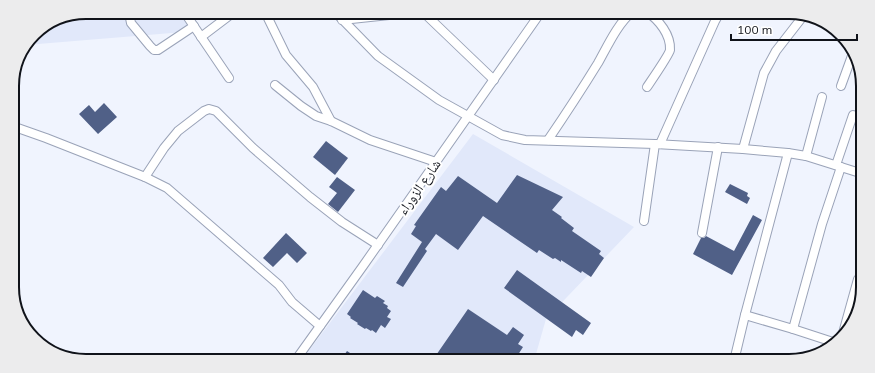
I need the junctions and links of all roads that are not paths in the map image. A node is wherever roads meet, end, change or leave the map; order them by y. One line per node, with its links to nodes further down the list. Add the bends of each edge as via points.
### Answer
1 (130, 19): 13 (street, via 154,50 158,50)
2 (188, 19): 13 (street)
3 (225, 19): 14 (street)
4 (268, 19): 24 (street, via 286,55 313,87)
5 (351, 19): 11 (street)
6 (430, 19): 17 (street)
7 (537, 19): 17 (street, شارع الزوراء)
8 (624, 19): 26 (street)
9 (655, 19): 20 (street, via 665,30 670,51)
10 (716, 19): 27 (street)
11 (342, 20): 23 (street, via 378,56 439,100)
12 (800, 20): 29 (street, via 776,51 764,73)
13 (194, 26): 14 (street)
14 (201, 37): 16 (street)
15 (851, 59): 19 (street)
16 (229, 78)
17 (494, 80): 23 (street, شارع الزوراء)
18 (275, 85): 24 (street, via 316,116)
19 (841, 86)
20 (647, 87)
21 (822, 97): 31 (street)
22 (853, 115): 33 (street)
23 (468, 117): 26 (street, via 502,135 525,140); 32 (street, شارع الزوراء)
24 (331, 121): 32 (street, via 370,140)
25 (19, 128): 35 (street)
26 (548, 140): 27 (street)
27 (657, 144): 28 (street); 36 (street)
28 (718, 147): 29 (street); 37 (street)
29 (743, 149): 30 (street)
30 (788, 153): 31 (street); 40 (street)
31 (806, 156): 33 (street)
32 (436, 162): 38 (street, شارع الزوراء)
33 (839, 166): 34 (street); 43 (street)
34 (856, 172)
35 (145, 177): 38 (street, via 178,131 204,111 216,110 253,148 310,197); 42 (street, via 167,188 180,199 279,285 292,302)
36 (644, 221)
37 (702, 233)
38 (378, 245): 42 (street, شارع الزوراء)
39 (856, 286): 41 (street)
40 (745, 315): 43 (street); 46 (street)
41 (846, 321)
42 (320, 326): 45 (street, شارع الزوراء)
43 (793, 329): 44 (street)
44 (829, 341)
45 (300, 354)
46 (736, 354)

